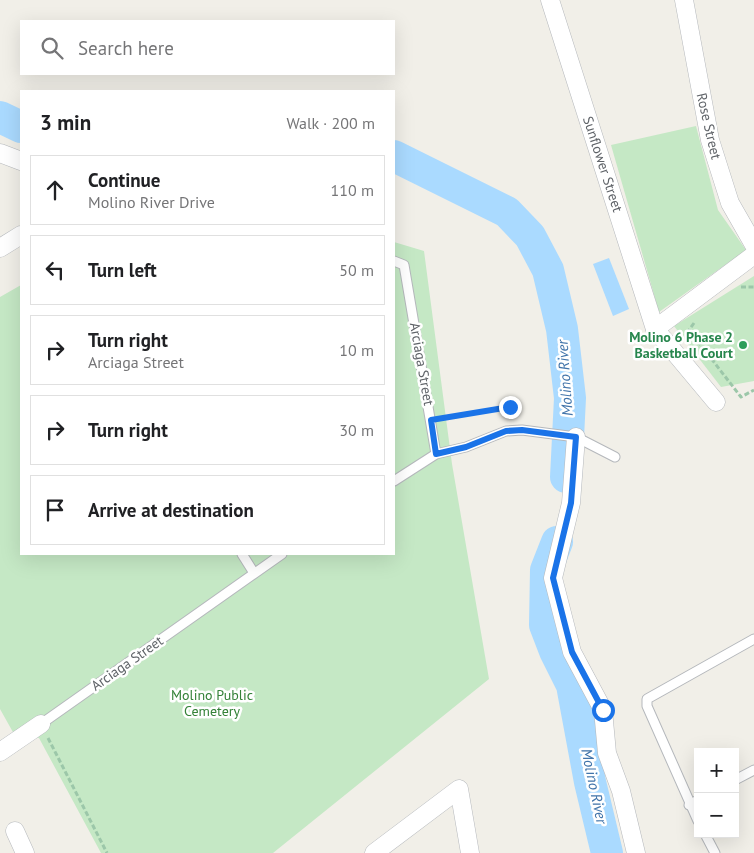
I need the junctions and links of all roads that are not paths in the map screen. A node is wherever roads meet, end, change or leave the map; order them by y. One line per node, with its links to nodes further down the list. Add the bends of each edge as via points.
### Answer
1 (550, 0): 10 (street, Sunflower Street)
2 (684, 0): 6 (street, Rose Street, via 710,140 730,203)
3 (12, 158): 4 (street)
4 (0, 168)
5 (20, 236): 7 (street)
6 (754, 245)
7 (0, 248)
8 (754, 255): 10 (street)
9 (395, 261): 13 (lane, Arciaga Street, via 404,265)
10 (655, 329): 11 (street)
11 (716, 402)
12 (576, 437): 13 (lane, via 506,431 466,447); 14 (lane); 32 (street, via 571,503 553,578 572,652 603,710 607,753 621,791)
13 (436, 454): 15 (lane)
14 (615, 457)
15 (395, 479)
16 (243, 555): 18 (lane)
17 (281, 555): 18 (lane, Arciaga Street)
18 (254, 573): 20 (lane, Arciaga Street)
19 (754, 639): 25 (lane, via 647,699 647,706)
20 (41, 724): 21 (street, Arciaga Street)
21 (0, 752)
22 (754, 770): 23 (lane)
23 (739, 778)
24 (694, 802): 25 (lane)
25 (688, 805): 26 (lane)
26 (694, 815)
27 (15, 832): 29 (street)
28 (707, 838): 33 (lane)
29 (25, 853)
30 (374, 853): 31 (street, via 459,789)
31 (470, 853)
32 (636, 853)
33 (715, 853)

